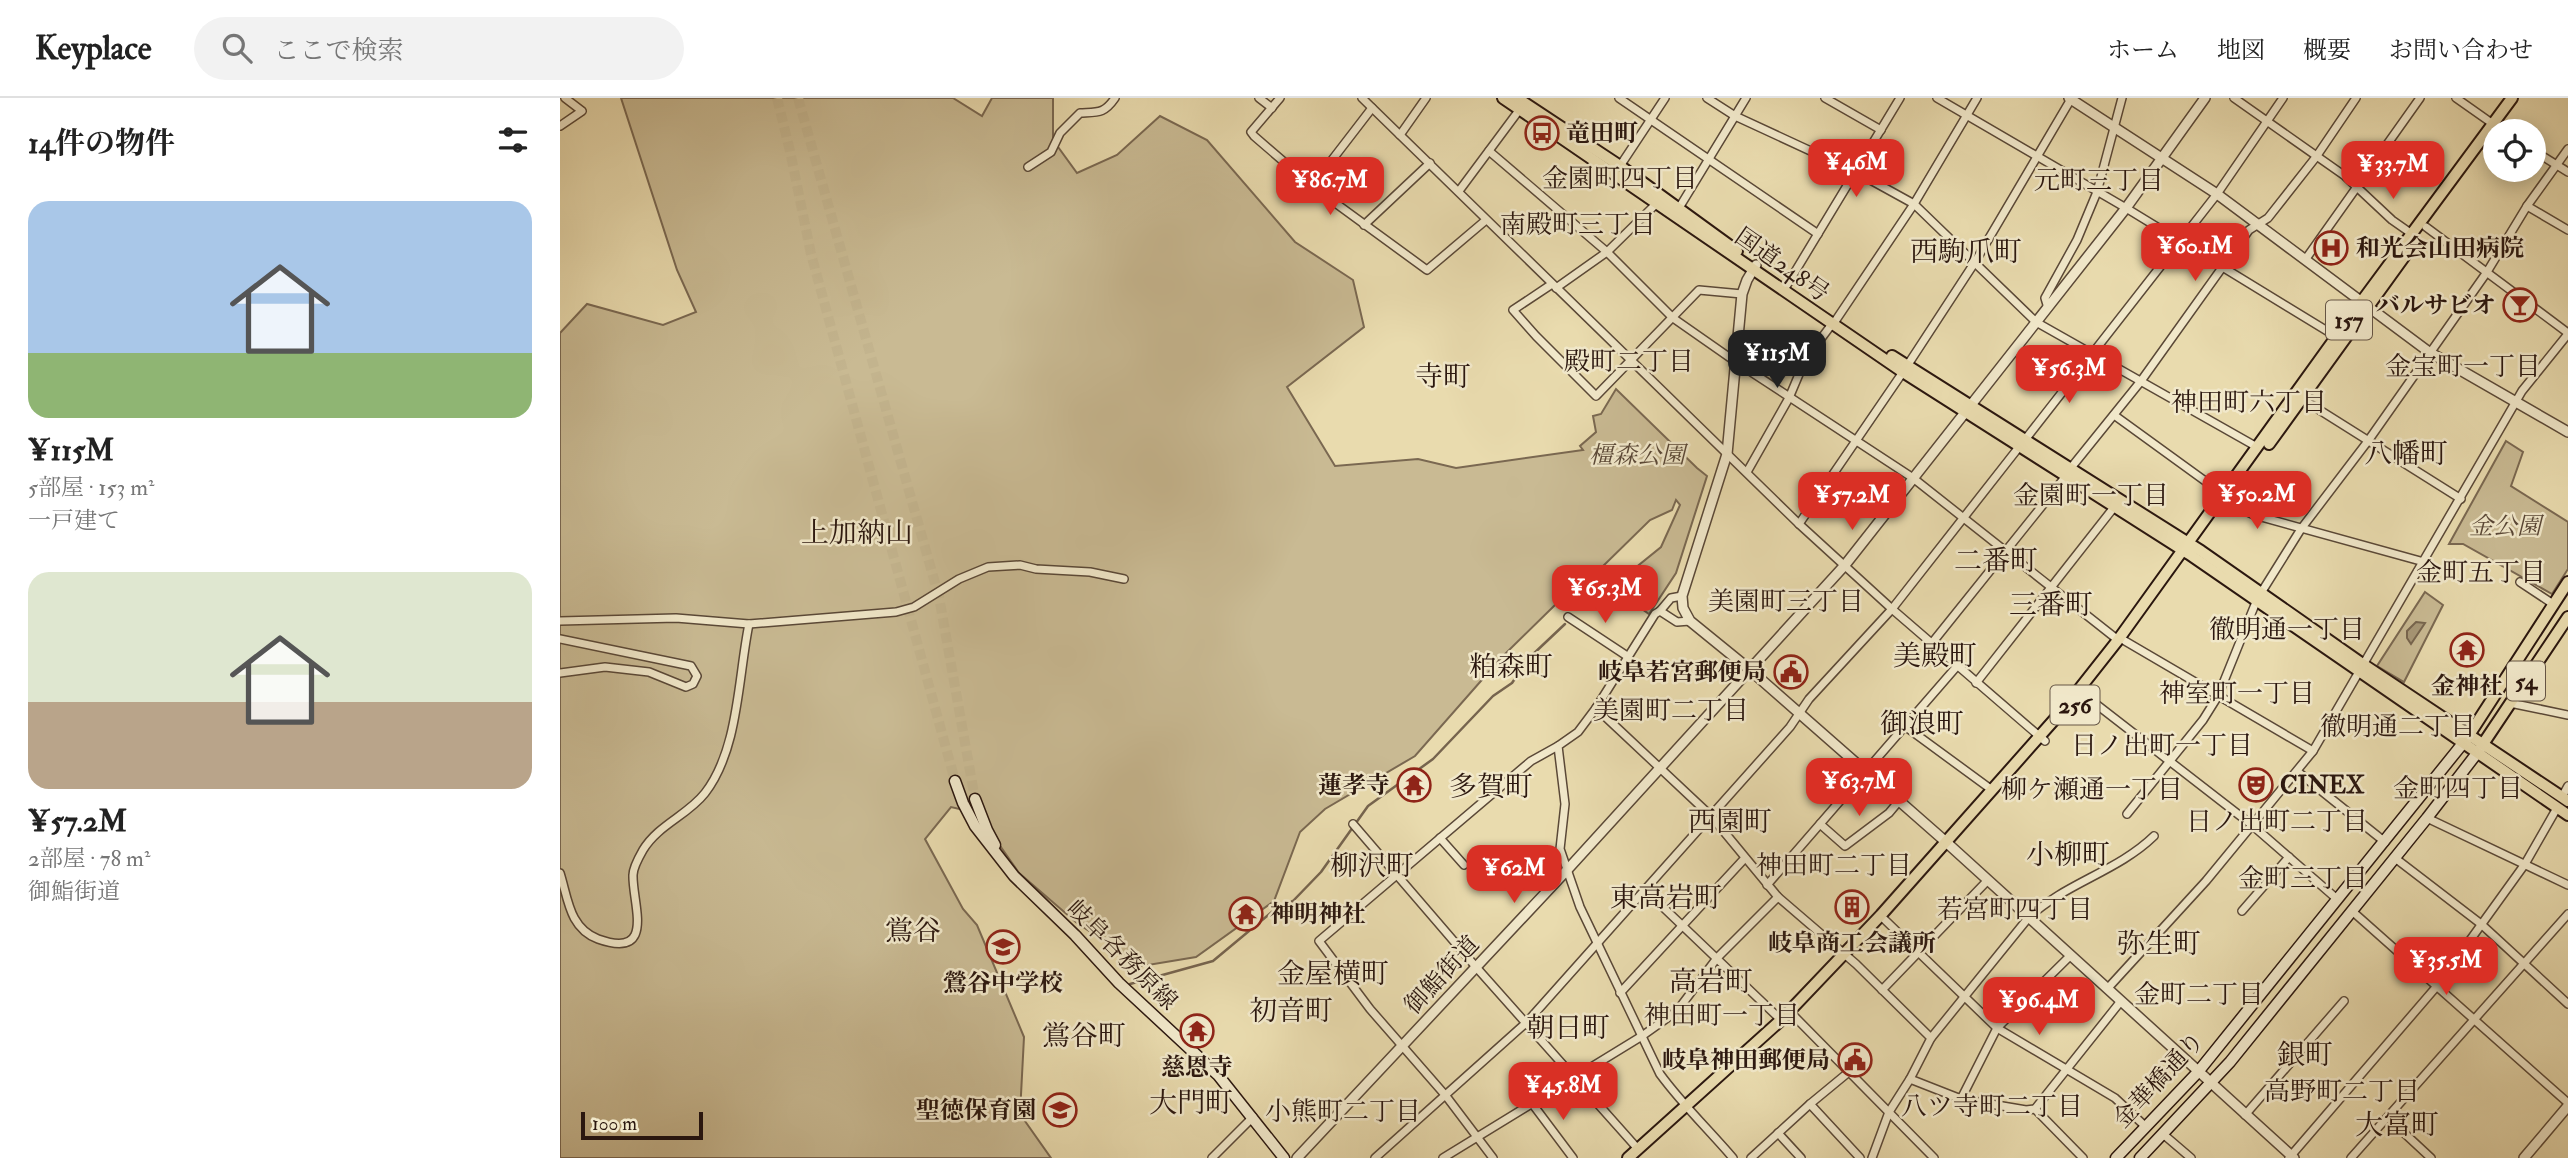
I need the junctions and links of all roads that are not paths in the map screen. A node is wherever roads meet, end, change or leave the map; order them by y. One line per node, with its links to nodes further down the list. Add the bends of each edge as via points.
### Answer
1 (565, 98): 36 (street, via 582,111)
2 (1115, 98): 52 (street, via 1108,108 1080,113 1060,133 1051,152)
3 (1259, 98): 27 (street)
4 (1280, 98): 27 (street)
5 (1362, 98): 28 (street)
6 (1426, 98): 39 (street)
7 (1503, 98): 26 (main road, 国道248号)
8 (1619, 98): 31 (street)
9 (1665, 98): 31 (street)
10 (1707, 98): 30 (street)
11 (1745, 98): 30 (street)
12 (1825, 98): 38 (street)
13 (1900, 98): 38 (street)
14 (1937, 98): 29 (street)
15 (1977, 98): 29 (street)
16 (2122, 98): 37 (street, 御鮨街道)
17 (2205, 98): 47 (street)
18 (2234, 98): 35 (street)
19 (2283, 98): 35 (street)
20 (2356, 98): 45 (street)
21 (2420, 98): 56 (street)
22 (2456, 98): 32 (street)
23 (2512, 98): 33 (main road, 157)
24 (2521, 98): 34 (main road, 157)
25 (2070, 99): 37 (street); 44 (street)
26 (1523, 102): 43 (street); 51 (main road, 国道248号); 60 (main road, 国道248号, via 1613,175)
27 (1272, 108): 55 (street, via 1251,132)
28 (1372, 108): 39 (street); 55 (street)
29 (1966, 114): 44 (street); 61 (street)
30 (1735, 116): 46 (street); 53 (street)
31 (1651, 119): 46 (street); 51 (street)
32 (2484, 119)
33 (2502, 119)
34 (2505, 119)
35 (2268, 121): 45 (street); 59 (street)
36 (560, 126)
37 (2115, 129): 47 (street); 58 (street, 御鮨街道)
38 (1881, 130): 53 (street)
39 (1400, 135): 49 (street)
40 (2483, 146): 71 (main road, 157)
41 (2483, 148): 68 (main road, 157)
42 (2568, 149): 50 (street)
43 (1489, 151): 57 (street); 73 (street)
44 (2038, 157): 58 (street); 75 (street)
45 (2316, 157): 56 (street); 66 (street, via 2268,218)
46 (1709, 158): 63 (street); 70 (street)
47 (2163, 159): 59 (street); 64 (street)
48 (2546, 159): 50 (street)
49 (1430, 163): 57 (street); 67 (street)
50 (2556, 165): 54 (street); 62 (street)
51 (1620, 166): 63 (main road, 国道248号)
52 (1028, 167)
53 (1856, 172): 61 (street); 70 (street)
54 (2568, 172)
55 (1312, 186): 67 (street)
56 (2358, 187): 71 (street); 74 (street)
57 (1459, 191): 65 (street)
58 (2097, 192): 64 (street); 83 (street, 御鮨街道, via 2045,298)
59 (2217, 194): 66 (street); 72 (street)
60 (1657, 203): 73 (street); 76 (main road, 国道248号)
61 (1914, 204): 75 (street); 85 (street)
62 (2527, 206): 69 (street); 78 (street)
63 (1679, 208): 76 (main road, 国道248号)
64 (2126, 208): 72 (street); 83 (street)
65 (1486, 219): 67 (street, via 1427,270); 80 (street)
66 (2258, 224): 74 (street); 77 (street)
67 (1364, 225)
68 (2426, 227): 78 (street); 82 (main road, 157)
69 (2568, 230)
70 (1818, 234): 79 (street)
71 (2412, 234): 82 (main road, 157)
72 (2179, 241): 77 (street); 90 (street)
73 (1607, 252): 80 (street); 84 (street)
74 (2305, 260): 82 (street)
75 (1975, 262): 86 (street); 93 (street)
76 (1754, 267): 79 (main road, 国道248号); 81 (street); 85 (main road, 国道248号)
77 (2222, 267): 88 (street); 94 (street)
78 (2487, 272): 87 (street); 89 (street)
79 (1787, 285): 85 (main road, 国道248号)
80 (1554, 286): 91 (street); 91 (street, via 1513,310 1596,396)
81 (1742, 294): 84 (street, via 1699,290); 92 (street)
82 (2365, 304): 88 (main road, 157); 89 (street); 96 (main road, 157)
83 (2048, 308): 86 (street, 御鮨街道)
84 (1673, 318): 91 (street); 92 (street)
85 (1834, 322): 93 (main road, 国道248号); 95 (street, via 1805,360)
86 (2036, 322): 90 (street); 98 (street, 御鮨街道)
87 (2568, 333): 97 (street)
88 (2337, 337): 104 (main road, 157)
89 (2429, 352): 97 (street); 102 (street)
90 (2091, 353): 94 (street); 103 (street)
91 (1630, 360): 105 (street)
92 (1736, 362): 95 (street); 105 (street)
93 (1905, 369): 98 (main road, 国道248号); 101 (street)
94 (2141, 381): 99 (street); 104 (street)
95 (1789, 398): 101 (street); 106 (street)
96 (2302, 399): 102 (street); 109 (main road, 157)
97 (2516, 402): 100 (street); 110 (street)
98 (1968, 409): 103 (main road, 国道248号); 108 (street, 御鮨街道)
99 (2114, 415): 107 (street); 109 (street)
100 (2568, 432)
101 (1856, 441): 108 (street); 113 (street)
102 (2368, 441): 110 (street); 114 (street)
103 (2022, 444): 107 (main road, 国道248号); 112 (street)
104 (2257, 447): 109 (main road, 157)
105 (1727, 454): 106 (street); 123 (street)
106 (1747, 472): 113 (street)
107 (2068, 473): 111 (main road, 国道248号); 115 (main road, 国道248号); 116 (street)
108 (1913, 478): 112 (street); 118 (street, 御鮨街道)
109 (2225, 498): 114 (street, via 2254,515); 115 (main road, 157)
110 (2461, 499): 117 (street)
111 (2115, 506): 115 (main road, 国道248号); 122 (street)
112 (1963, 518): 116 (street); 126 (street)
113 (1800, 524): 118 (street)
114 (2301, 530): 117 (street); 124 (street)
115 (2188, 548): 124 (main road); 134 (main road, 256)
116 (2005, 552): 122 (street); 135 (street)
117 (2424, 562): 139 (street)
118 (1845, 565): 126 (street); 138 (street, 御鮨街道)
119 (1124, 579): 132 (street, via 1005,564 959,579 914,607 896,612)
120 (2520, 582): 125 (street)
121 (2568, 582): 125 (main road, 54)
122 (2051, 588): 134 (street); 141 (street)
123 (1682, 596): 127 (street, via 1671,598); 131 (street)
124 (2258, 597): 139 (main road); 143 (street)
125 (2553, 604): 150 (main road, 54)
126 (1892, 609): 135 (street); 146 (street)
127 (1660, 611): 131 (street, via 1677,622); 136 (street)
128 (1568, 617): 136 (street)
129 (2568, 617): 144 (main road, 54)
130 (560, 621): 132 (street, via 676,618)
131 (1690, 621): 138 (street)
132 (749, 624): 180 (street, via 736,714 713,782 697,803 674,817 644,849 632,872 638,918 631,939 611,943 580,929)
133 (560, 639): 140 (street, via 691,666 697,676 686,687 649,672 605,667)
134 (2122, 640): 142 (main road, 256); 143 (street); 149 (main road, 256)
135 (1932, 643): 137 (street)
136 (1627, 656): 145 (street)
137 (1958, 665): 141 (street); 148 (street)
138 (1749, 669): 146 (street); 155 (street, 御鮨街道)
139 (2362, 669): 150 (main road); 153 (street)
140 (560, 673)
141 (1976, 683): 149 (street)
142 (2083, 695): 149 (main road, 256); 154 (street)
143 (2218, 696): 153 (street); 154 (street)
144 (2510, 704): 147 (street); 152 (main road, 54)
145 (1596, 708): 151 (street, via 1578,732); 155 (street)
146 (1799, 714): 156 (street); 165 (street)
147 (2568, 715)
148 (1906, 727): 156 (street); 159 (street)
149 (2043, 739): 159 (main road, 256); 173 (main road, 256)
150 (2466, 740): 152 (main road); 172 (main road, 金華橋通り)
151 (1558, 746): 171 (street, via 1531,761); 179 (street, via 1564,804 1560,849)
152 (2480, 748): 160 (main road); 166 (main road, 金華橋通り)
153 (2313, 751): 157 (street)
154 (2171, 762): 163 (street); 169 (street)
155 (1659, 768): 165 (street); 179 (street, 御鮨街道)
156 (1866, 772): 162 (street); 168 (street)
157 (2298, 772): 169 (street); 172 (street)
158 (955, 781): 182 (main road, 岐阜各務原線, via 975,826)
159 (1992, 790): 173 (main road, 256)
160 (2564, 798): 164 (main road); 177 (street)
161 (975, 799): 182 (main road, 岐阜各務原線, via 987,831)
162 (1899, 802): 168 (street, via 1844,846); 173 (street)
163 (2127, 814)
164 (2568, 815)
165 (1711, 816): 175 (street); 186 (street)
166 (2427, 818): 176 (main road, 金華橋通り); 177 (street)
167 (1353, 824): 181 (street)
168 (1819, 824): 184 (street)
169 (2252, 825): 174 (street); 204 (street)
170 (2154, 836): 192 (street, via 2132,855 2053,898)
171 (1440, 838): 178 (street); 181 (street)
172 (2385, 842): 188 (main road, 金華橋通り)
173 (1948, 845): 183 (street); 193 (main road, 256); 199 (main road, 256)
174 (2289, 857): 188 (street); 189 (street)
175 (1745, 858): 184 (street); 195 (street)
176 (2395, 858): 190 (main road, 金華橋通り); 194 (street)
177 (2525, 864): 185 (street); 194 (street)
178 (1464, 865)
179 (1568, 869): 196 (street); 202 (street, 御鮨街道)
180 (560, 873)
181 (1397, 874): 202 (street); 218 (street, via 1319,941)
182 (1014, 876): 234 (main road, 岐阜各務原線, via 1218,1075)
183 (1988, 880): 192 (street); 197 (street)
184 (1767, 885): 187 (street)
185 (2568, 885)
186 (1644, 889): 195 (street); 196 (street)
187 (1778, 897): 199 (street); 200 (street)
188 (2337, 899): 221 (main road, 金華橋通り)
189 (2242, 911)
190 (2352, 911): 203 (street); 224 (main road, 金華橋通り)
191 (2568, 914): 201 (street)
192 (2029, 917): 198 (street); 207 (street)
193 (1885, 920): 197 (street); 199 (main road, 256)
194 (2481, 924): 201 (street); 203 (street)
195 (1682, 925): 200 (street); 206 (street)
196 (1598, 943): 206 (street); 214 (street)
197 (1919, 952): 205 (street); 207 (street)
198 (2071, 954): 204 (street); 215 (street)
199 (1846, 957): 205 (street); 211 (main road, 256); 213 (main road, 256)
200 (1717, 958): 213 (street); 216 (street, via 1677,1011)
201 (2525, 964): 210 (street); 212 (street)
202 (1476, 967): 214 (street); 218 (street, 御鮨街道)
203 (2437, 986): 212 (street); 241 (street)
204 (2108, 988): 208 (street)
205 (1882, 990): 217 (street)
206 (1620, 993): 216 (street)
207 (1964, 996): 215 (street); 217 (street)
208 (2121, 1001): 219 (street); 221 (street)
209 (2344, 1001): 233 (street)
210 (2568, 1003)
211 (1794, 1016): 220 (street); 230 (main road, 256)
212 (2475, 1019): 229 (street); 235 (street)
213 (1781, 1020): 230 (main road, 256)
214 (1527, 1022): 222 (street); 225 (street)
215 (1997, 1028): 219 (street); 226 (street)
216 (1642, 1036): 222 (street); 230 (street, via 1660,1074)
217 (1931, 1038): 223 (street)
218 (1402, 1046): 225 (street); 244 (street, 御鮨街道)
219 (2066, 1069): 231 (street); 236 (street, via 2115,1098)
220 (1850, 1071): 228 (street); 232 (street)
221 (2198, 1072): 224 (street); 236 (main road, 金華橋通り)
222 (1574, 1078): 227 (street); 240 (street)
223 (1910, 1079): 226 (street); 232 (street)
224 (2211, 1084): 233 (street); 238 (main road, 金華橋通り)
225 (1446, 1096): 239 (street); 245 (street)
226 (1961, 1099): 231 (street)
227 (1531, 1102): 239 (street); 248 (street)
228 (1810, 1104): 237 (street); 253 (street)
229 (2568, 1104): 262 (street)
230 (1689, 1108): 240 (main road, 256); 250 (street)
231 (2035, 1109): 256 (street)
232 (1889, 1112): 254 (street); 255 (street)
233 (2245, 1115): 241 (street)
234 (1254, 1117): 242 (street); 243 (main road, 岐阜各務原線)
235 (2388, 1118): 260 (street); 261 (street)
236 (2146, 1127): 257 (main road, 金華橋通り)
237 (1778, 1133): 251 (street); 252 (street)
238 (2163, 1134): 258 (main road, 金華橋通り); 259 (street)
239 (1476, 1137): 246 (street); 247 (street)
240 (1638, 1154): 249 (main road, 256)
241 (2292, 1157)
242 (1212, 1158)
243 (1284, 1158)
244 (1297, 1158)
245 (1375, 1158)
246 (1443, 1158)
247 (1493, 1158)
248 (1573, 1158)
249 (1628, 1158)
250 (1733, 1158)
251 (1751, 1158)
252 (1801, 1158)
253 (1860, 1158)
254 (1872, 1158)
255 (1934, 1158)
256 (2083, 1158)
257 (2116, 1158)
258 (2140, 1158)
259 (2191, 1158)
260 (2351, 1158)
261 (2431, 1158)
262 (2524, 1158)

